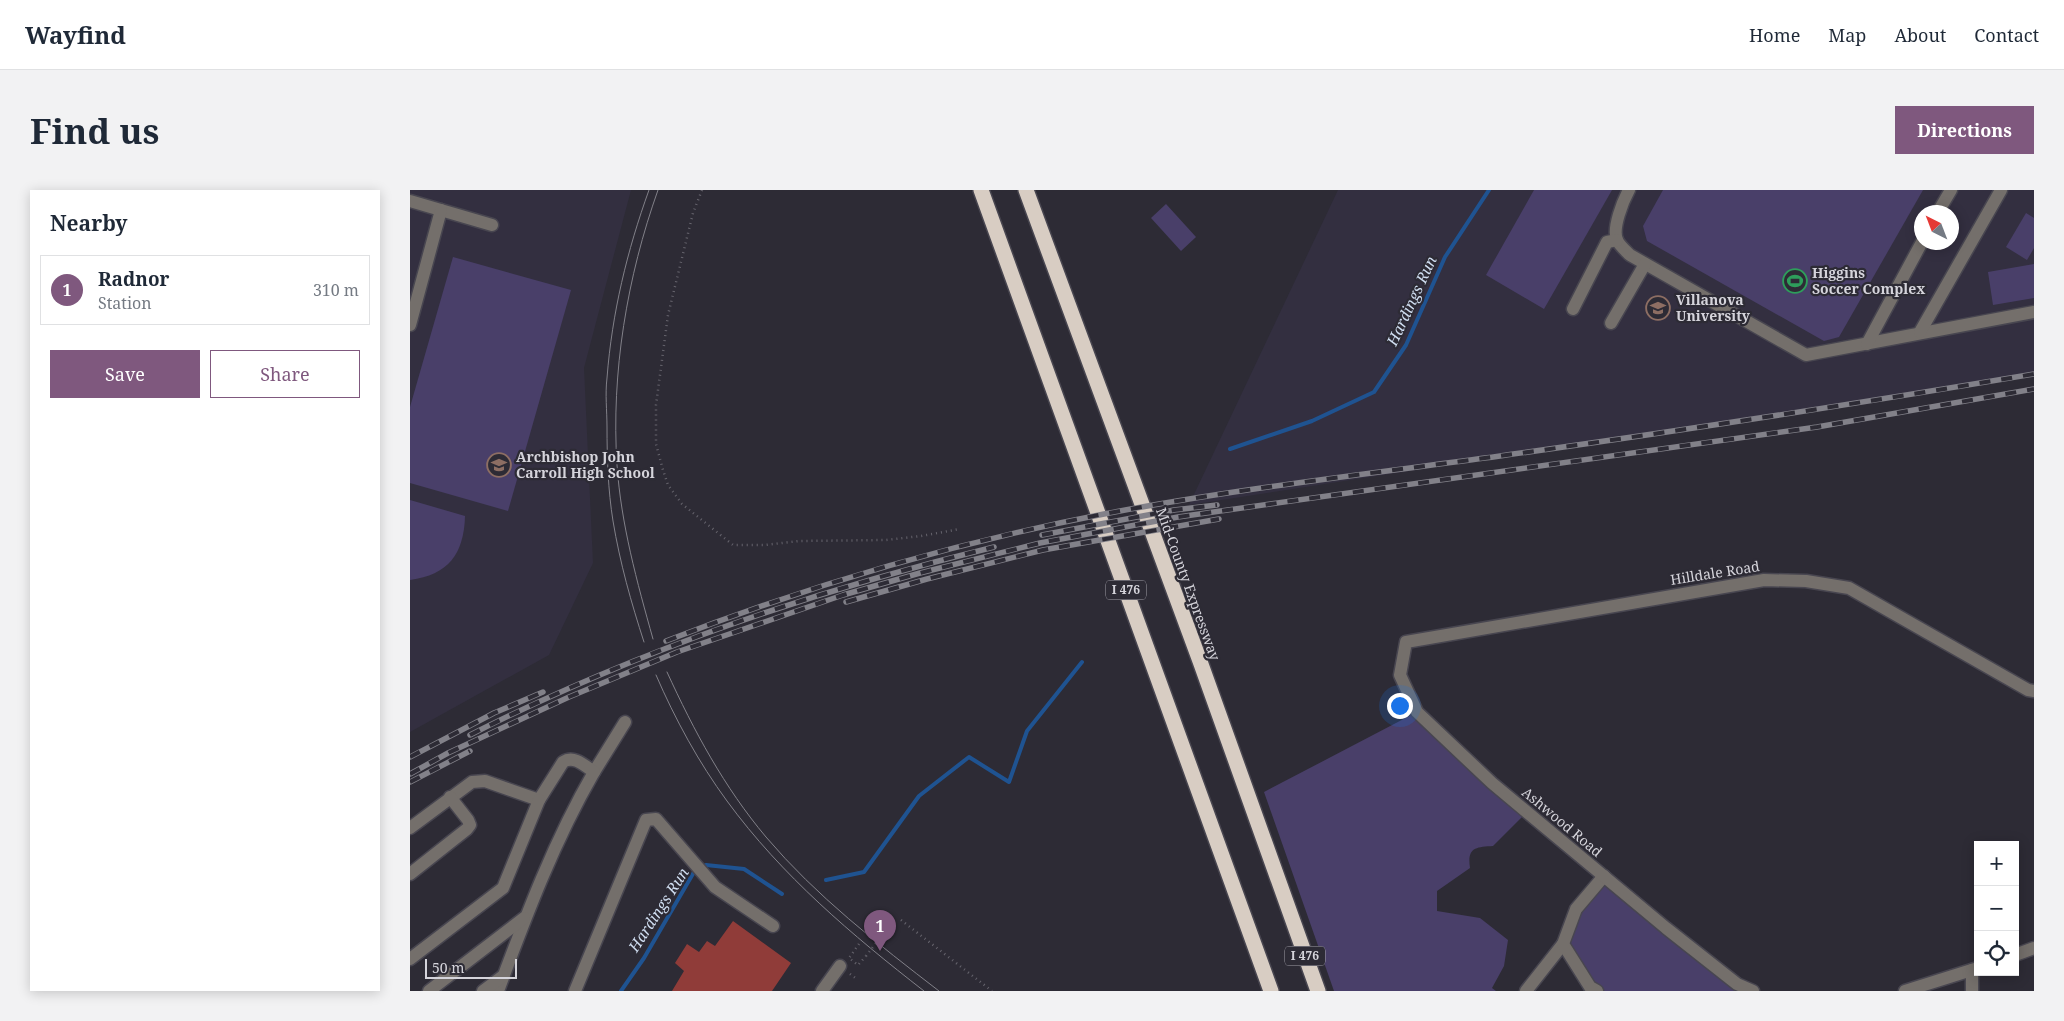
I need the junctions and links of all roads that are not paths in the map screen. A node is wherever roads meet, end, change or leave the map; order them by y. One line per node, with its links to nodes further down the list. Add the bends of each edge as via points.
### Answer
1 (981, 190): 46 (highway, I 476)
2 (1026, 190): 29 (highway, Mid-County Expressway / I 476)
3 (1629, 190): 10 (street, via 1621,206)
4 (1951, 190): 7 (street)
5 (2001, 190): 17 (street)
6 (410, 201): 8 (street)
7 (1942, 205)
8 (441, 210): 9 (street); 16 (street)
9 (492, 225)
10 (1617, 240): 12 (street, via 1630,256); 13 (street, via 1607,242)
11 (1918, 250): 18 (street)
12 (1645, 264): 15 (street); 18 (street, via 1806,355)
13 (1573, 309)
14 (2034, 312): 17 (street)
15 (1611, 323)
16 (410, 325)
17 (1920, 332): 18 (street)
18 (1867, 344)
19 (1406, 642): 20 (street, Hilldale Road, via 1764,580 1806,581 1849,588); 27 (street, Ashwood Road, via 1400,675 1417,712 1492,783)
20 (2034, 691)
21 (624, 722): 22 (street)
22 (594, 772): 24 (street, via 574,759 568,759); 28 (street, via 570,813)
23 (450, 797): 24 (street, via 472,782 485,781); 25 (street); 26 (street, via 470,825)
24 (539, 800): 34 (street, via 503,888)
25 (410, 828)
26 (410, 874)
27 (1604, 876): 31 (street, via 1576,909); 50 (street, Ashwood Road, via 1737,984)
28 (525, 918): 37 (street); 41 (street)
29 (1292, 920): 47 (highway, Mid-County Expressway / I 476); 48 (highway)
30 (773, 926): 44 (street, via 715,887 656,818 646,820)
31 (1563, 944): 40 (street); 49 (street)
32 (2034, 948): 33 (street)
33 (2019, 954)
34 (410, 960)
35 (840, 966): 45 (street)
36 (1974, 969): 39 (street)
37 (503, 976): 42 (street); 43 (street)
38 (1974, 976): 52 (street)
39 (1918, 989): 51 (street)
40 (1591, 990)
41 (429, 991)
42 (483, 991)
43 (498, 991)
44 (574, 991)
45 (822, 991)
46 (1271, 991)
47 (1318, 991)
48 (1328, 991)
49 (1526, 991)
50 (1753, 991)
51 (1905, 991)
52 (1972, 991)

